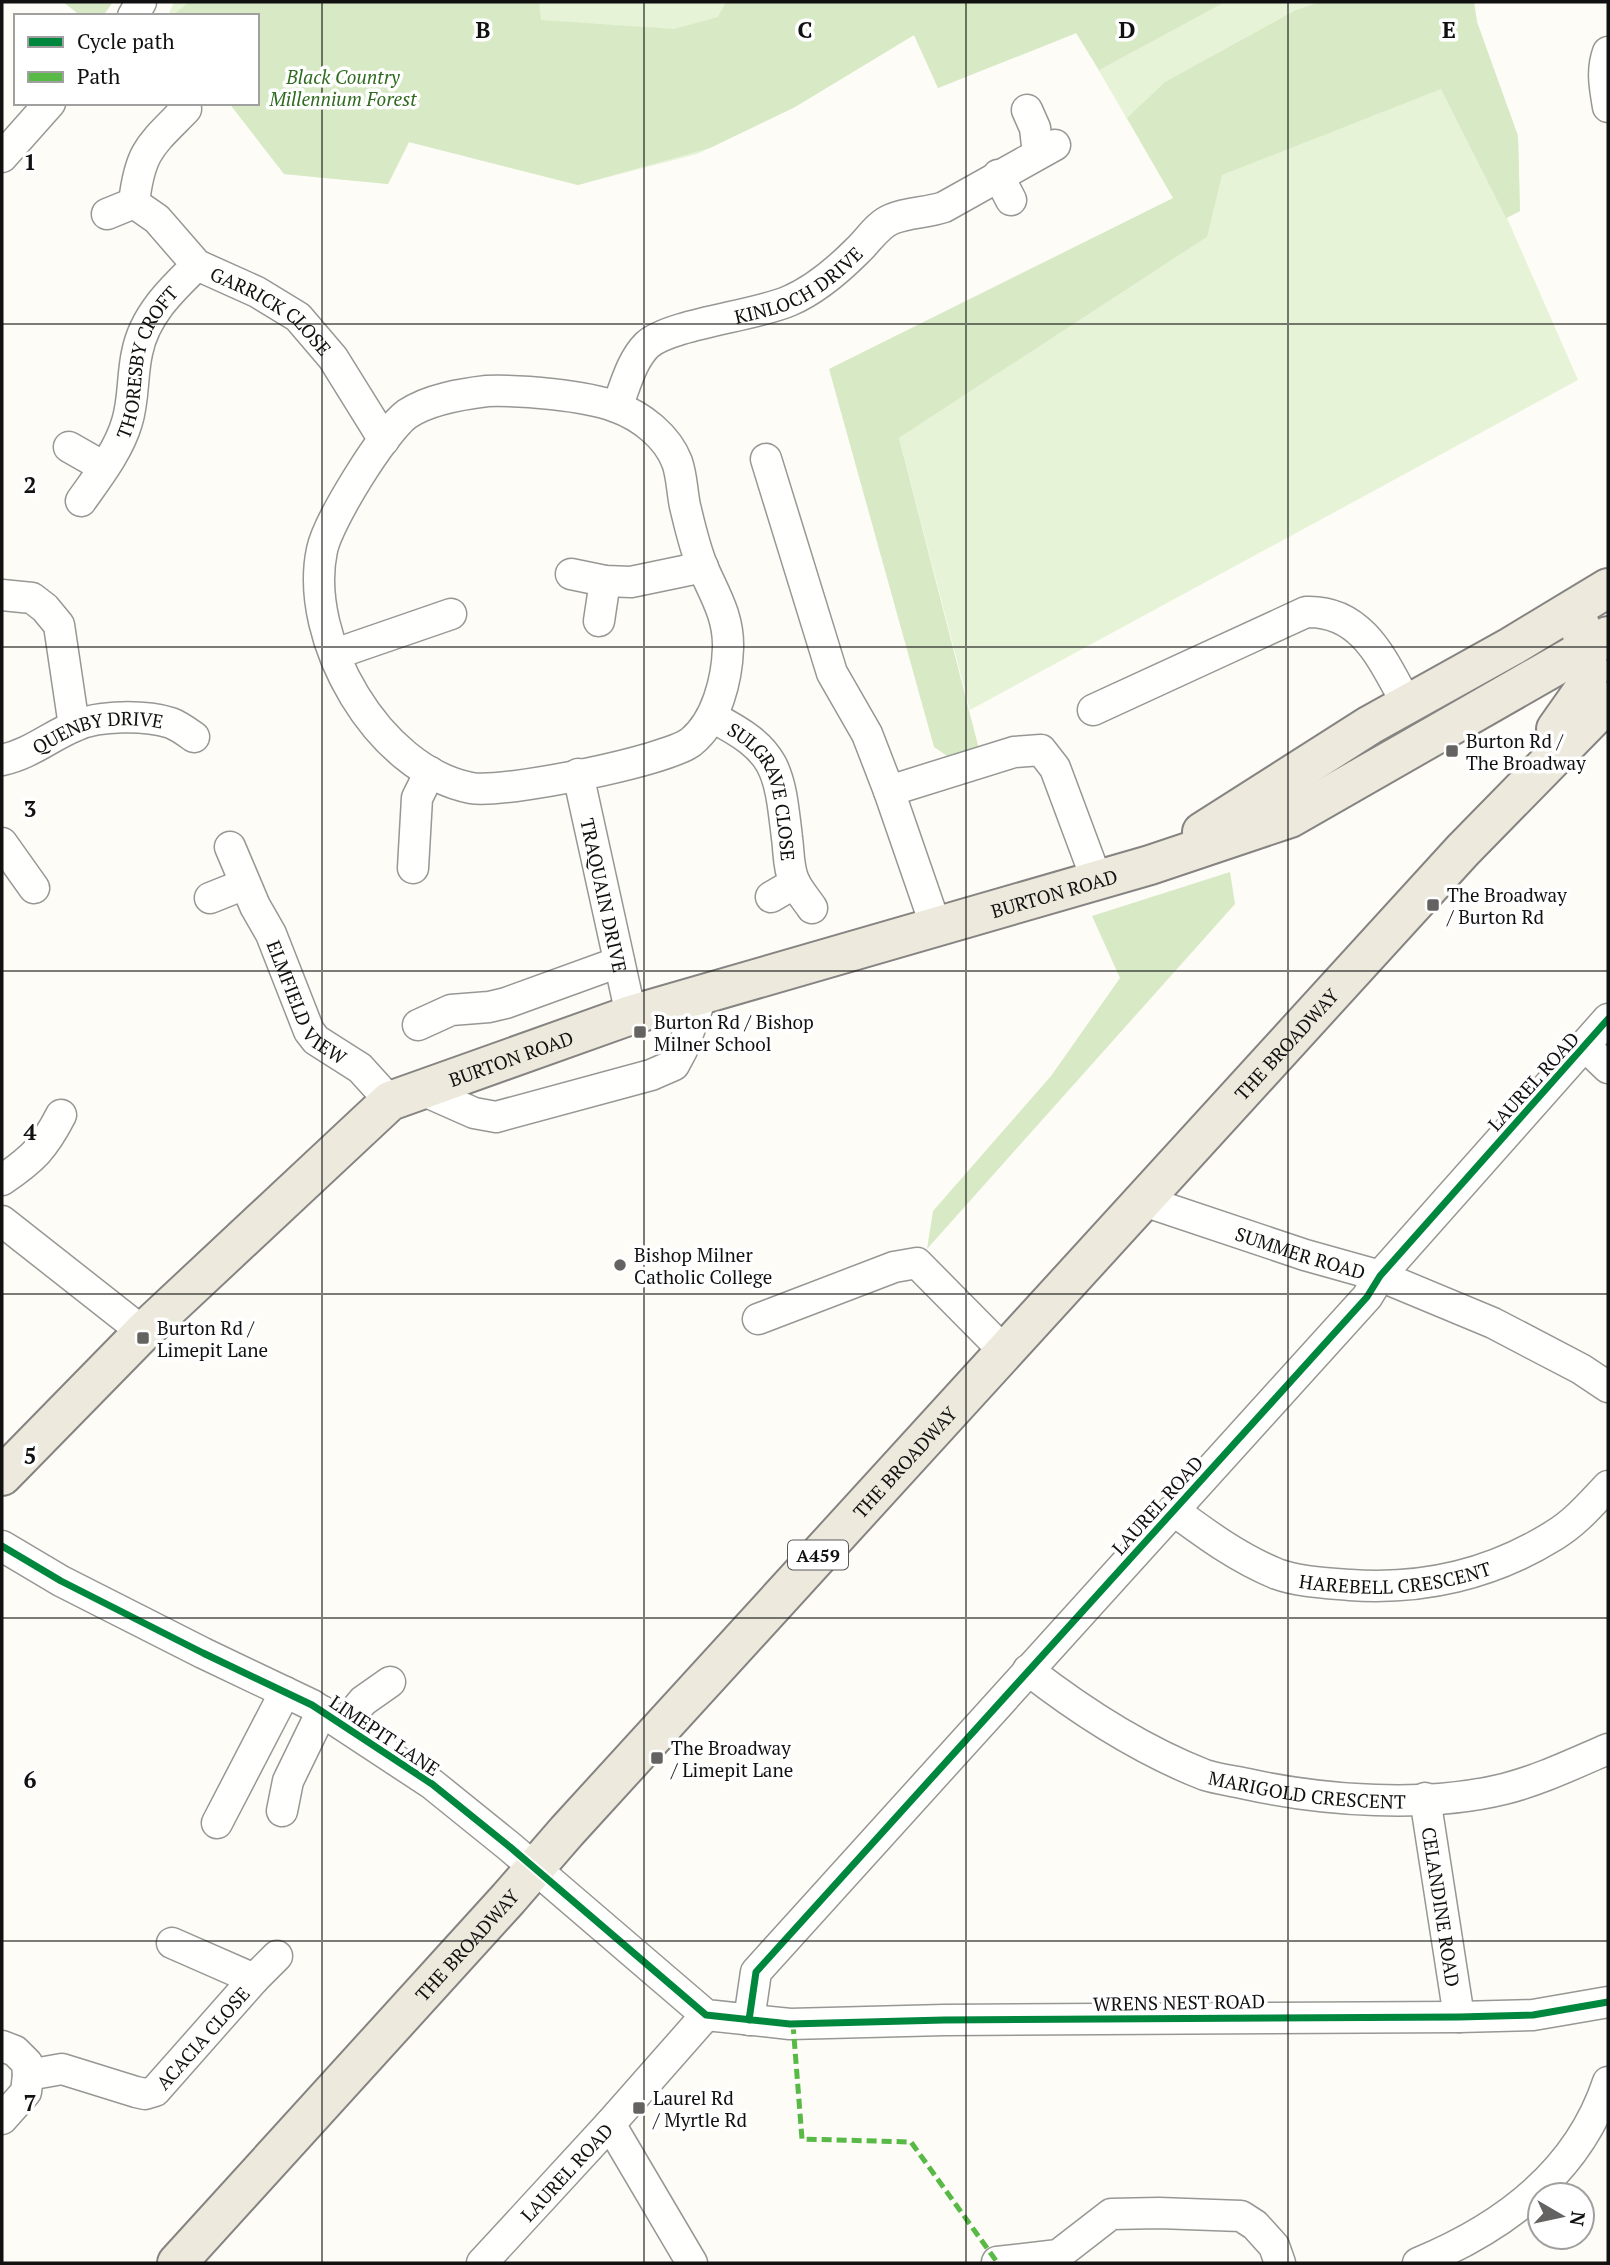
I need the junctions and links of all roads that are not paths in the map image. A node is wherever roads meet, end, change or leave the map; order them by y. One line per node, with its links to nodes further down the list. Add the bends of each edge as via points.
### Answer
1 (1608, 52): 3 (street, via 1604,63)
2 (48, 105): 6 (street)
3 (1608, 107)
4 (186, 109): 7 (street, GARRICK CLOSE, via 148,149 121,208 157,219)
5 (1027, 110): 8 (street, KINLOCH DRIVE, via 1046,150 1004,188 931,212 892,219 820,284 789,301 666,334 648,345 636,362)
6 (2, 157)
7 (197, 265): 9 (street, GARRICK CLOSE, via 298,317 333,358); 12 (street, THORESBY CROFT, via 165,296 149,320 137,351 127,423)
8 (617, 407): 9 (street, via 518,392 476,392 435,401 407,414); 14 (street, via 656,431 677,462)
9 (384, 440): 22 (street, via 324,540 318,584)
10 (69, 447): 12 (street)
11 (766, 459): 33 (street, via 832,673 867,734)
12 (104, 467): 13 (street, THORESBY CROFT)
13 (81, 501)
14 (702, 567): 16 (street, via 631,582); 27 (street, via 727,626 728,649)
15 (571, 574): 16 (street)
16 (605, 581): 20 (street)
17 (1597, 594): 21 (main road, THE BROADWAY / A459, via 1578,618); 25 (main road, BURTON ROAD)
18 (2, 595): 28 (street, via 32,598 60,625)
19 (451, 614): 22 (street)
20 (599, 621)
21 (1596, 642): 23 (main road, BURTON ROAD); 35 (main road, THE BROADWAY / A459, via 1587,685 1574,706)
22 (335, 654): 31 (street, via 370,719 394,745)
23 (1532, 679): 25 (main road, via 1498,685 1427,723); 37 (main road, BURTON ROAD, via 1290,818)
24 (1608, 702): 35 (main road, THE BROADWAY / A459)
25 (1407, 704): 26 (street, via 1373,644 1350,622 1322,611 1306,612); 37 (main road, BURTON ROAD)
26 (1093, 709)
27 (712, 717): 32 (street, via 689,743 670,752); 43 (street, SULGRAVE CLOSE, via 744,733 776,769 790,870 783,890)
28 (74, 726): 29 (street, QUENBY DRIVE, via 137,717 172,723); 30 (street, QUENBY DRIVE, via 19,756)
29 (194, 737)
30 (2, 760)
31 (430, 772): 32 (street, via 474,789); 38 (street, via 417,798)
32 (578, 774): 45 (street, TRAQUAIN DRIVE)
33 (889, 791): 39 (street, via 1014,752 1041,750 1055,768); 44 (street)
34 (230, 847): 40 (street, ELMFIELD VIEW)
35 (1463, 850): 55 (main road, THE BROADWAY / A459)
36 (5, 854): 41 (street)
37 (1150, 864): 39 (main road, BURTON ROAD)
38 (413, 868)
39 (1096, 878): 44 (main road, BURTON ROAD)
40 (245, 884): 42 (street); 52 (street, ELMFIELD VIEW, via 271,934 309,1031 316,1040)
41 (34, 888)
42 (210, 898)
43 (812, 908)
44 (936, 927): 46 (main road, BURTON ROAD)
45 (620, 962): 47 (street, TRAQUAIN DRIVE); 49 (street, via 506,1003 451,1010)
46 (702, 995): 47 (main road, BURTON ROAD); 52 (street, via 674,1065 651,1075 496,1117)
47 (631, 1016): 52 (main road, BURTON ROAD)
48 (1608, 1019): 50 (street, LAUREL ROAD)
49 (418, 1025)
50 (1585, 1046): 51 (street); 57 (street, LAUREL ROAD)
51 (1608, 1068)
52 (406, 1096): 59 (main road, BURTON ROAD)
53 (61, 1115): 54 (street, via 47,1142)
54 (2, 1180)
55 (1141, 1200): 57 (street, SUMMER ROAD); 60 (main road, THE BROADWAY / A459)
56 (2, 1221): 59 (street)
57 (1380, 1276): 61 (street, SUMMER ROAD, via 1493,1323); 64 (street, LAUREL ROAD, via 1367,1297)
58 (758, 1319): 60 (street, via 894,1267 917,1263)
59 (143, 1332): 62 (main road, BURTON ROAD)
60 (1005, 1352): 74 (main road, THE BROADWAY / A459)
61 (1608, 1387)
62 (2, 1476)
63 (1608, 1486): 64 (street, HAREBELL CRESCENT, via 1554,1536 1510,1558 1459,1578 1407,1586 1321,1583 1280,1575 1236,1555)
64 (1173, 1510): 66 (street, LAUREL ROAD)
65 (2, 1546): 68 (street, LIMEPIT LANE, via 73,1587)
66 (1028, 1670): 71 (street, MARIGOLD CRESCENT, via 1069,1702 1134,1741 1207,1775 1287,1793 1353,1800); 81 (street, LAUREL ROAD, via 756,1972)
67 (390, 1682): 69 (street)
68 (285, 1692): 69 (street, LIMEPIT LANE); 73 (street)
69 (332, 1718): 72 (street, via 288,1781); 74 (street, LIMEPIT LANE, via 432,1784)
70 (1608, 1749): 71 (street, MARIGOLD CRESCENT, via 1504,1789)
71 (1424, 1798): 80 (street, CELANDINE ROAD)
72 (282, 1811)
73 (217, 1823)
74 (534, 1868): 79 (street, LIMEPIT LANE); 89 (main road, THE BROADWAY / A459)
75 (172, 1942): 77 (street, ACACIA CLOSE)
76 (277, 1956): 77 (street, ACACIA CLOSE)
77 (254, 1979): 83 (street, ACACIA CLOSE, via 155,2091 136,2092 62,2069)
78 (1608, 2002): 80 (street, WRENS NEST ROAD, via 1533,2015)
79 (706, 2015): 81 (street); 86 (street, LAUREL ROAD)
80 (1459, 2017): 81 (street, WRENS NEST ROAD, via 793,2024)
81 (749, 2020)
82 (2, 2046): 83 (street, via 27,2063)
83 (28, 2076): 85 (street, via 26,2092)
84 (1608, 2082): 87 (street, via 1585,2132 1552,2178)
85 (2, 2119)
86 (610, 2124): 90 (street, LAUREL ROAD); 91 (street)
87 (1471, 2253): 93 (street)
88 (997, 2262): 92 (street, via 1058,2255 1111,2214 1159,2213 1241,2216 1275,2246)
89 (177, 2263)
90 (482, 2263)
91 (692, 2263)
92 (1280, 2263)
93 (1418, 2263)

